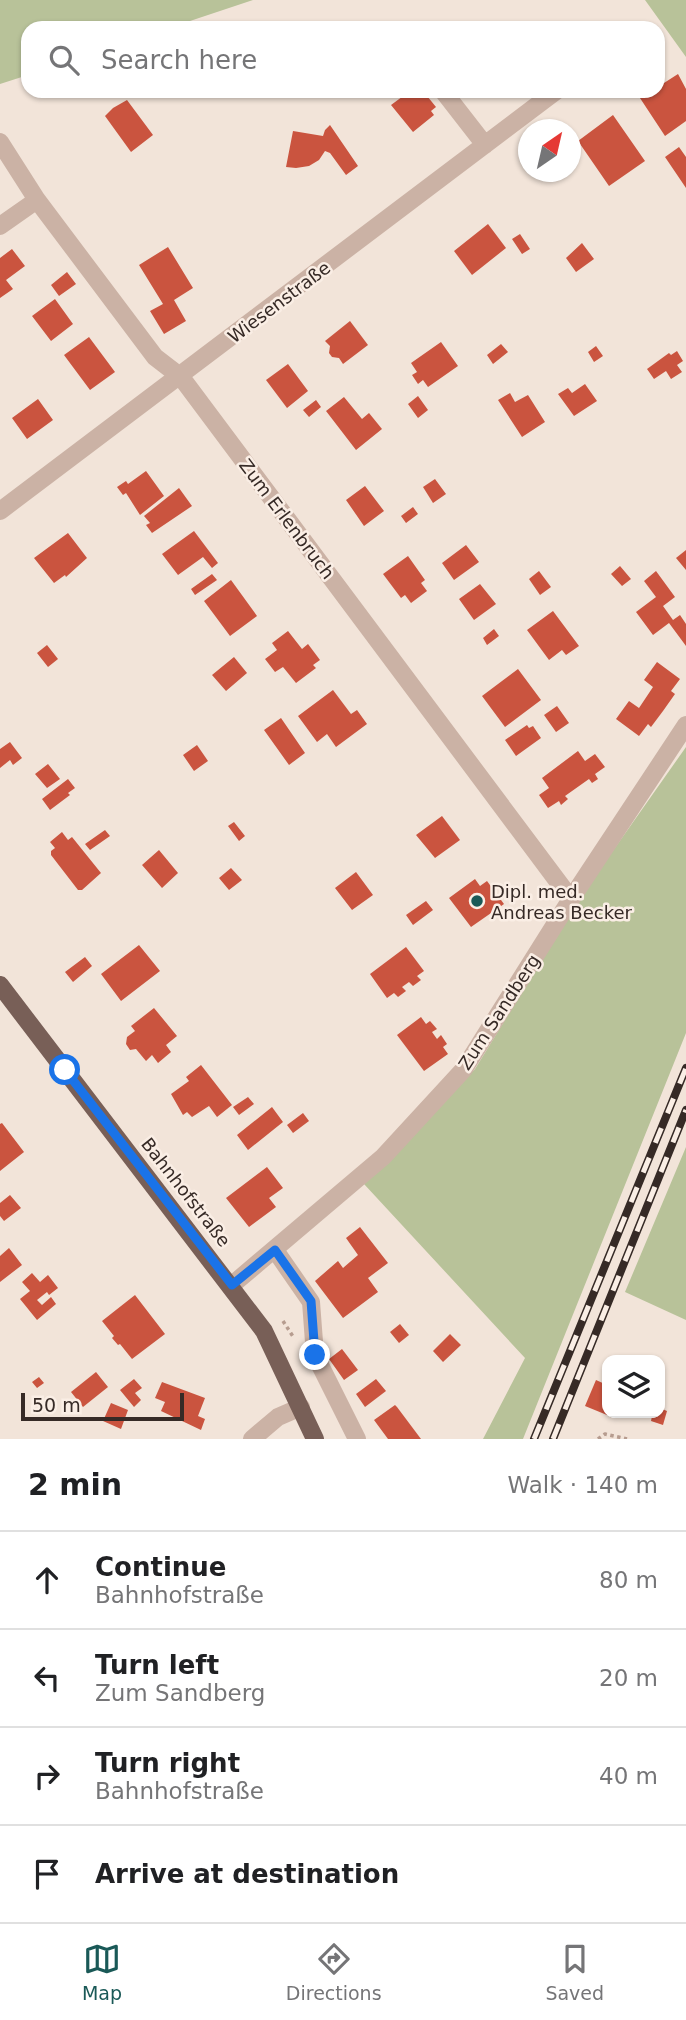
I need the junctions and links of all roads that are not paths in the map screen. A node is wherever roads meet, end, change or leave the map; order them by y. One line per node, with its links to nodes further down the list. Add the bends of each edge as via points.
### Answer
1 (448, 98): 4 (street)
2 (547, 98): 4 (street, Wiesenstraße)
3 (0, 142): 5 (street, Zum Erlenbruch)
4 (485, 145): 7 (street, Wiesenstraße)
5 (37, 200): 6 (street); 7 (street, Zum Erlenbruch, via 155,357)
6 (0, 226)
7 (181, 377): 8 (street, Wiesenstraße); 10 (street, Zum Erlenbruch)
8 (0, 512)
9 (686, 724): 10 (street, Zum Sandberg)
10 (571, 899): 12 (street, Zum Sandberg, via 464,1069 383,1157)
11 (0, 985): 13 (main road, Bahnhofstraße)
12 (275, 1250): 13 (street, Zum Sandberg); 17 (street, via 311,1301 315,1355)
13 (232, 1285): 14 (main road, Bahnhofstraße, via 264,1331)
14 (301, 1407): 15 (street, via 278,1417); 16 (main road, Bahnhofstraße)
15 (252, 1439)
16 (315, 1439)
17 (356, 1439)

